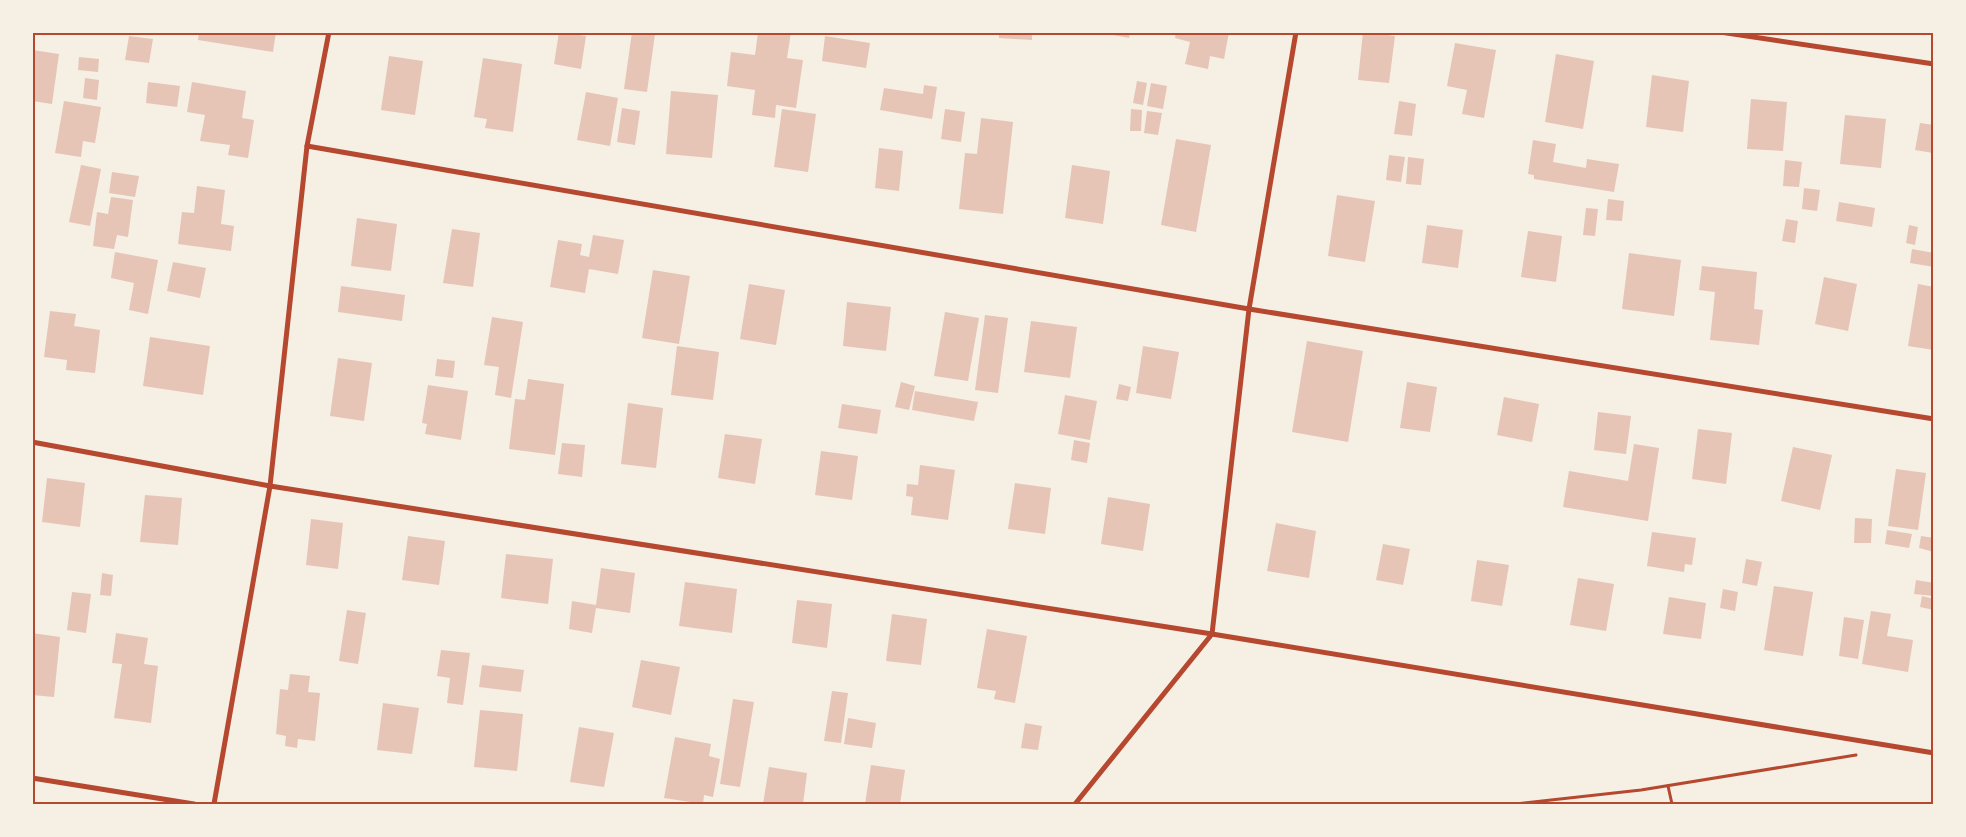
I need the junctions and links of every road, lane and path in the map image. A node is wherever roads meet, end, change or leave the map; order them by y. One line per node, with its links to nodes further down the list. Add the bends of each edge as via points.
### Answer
1 (329, 32): 5 (street)
2 (1296, 32): 6 (street)
3 (1720, 32): 4 (street)
4 (1934, 64)
5 (307, 146): 6 (street); 9 (street)
6 (1249, 308): 7 (street); 10 (street)
7 (1934, 419)
8 (32, 442): 9 (street)
9 (270, 486): 10 (street); 16 (street)
10 (1212, 634): 11 (street); 17 (street)
11 (1934, 753)
12 (1863, 754): 14 (path)
13 (32, 778): 15 (street)
14 (1668, 786): 18 (path); 19 (path)
15 (194, 804)
16 (214, 804)
17 (1075, 804)
18 (1516, 804)
19 (1672, 804)

